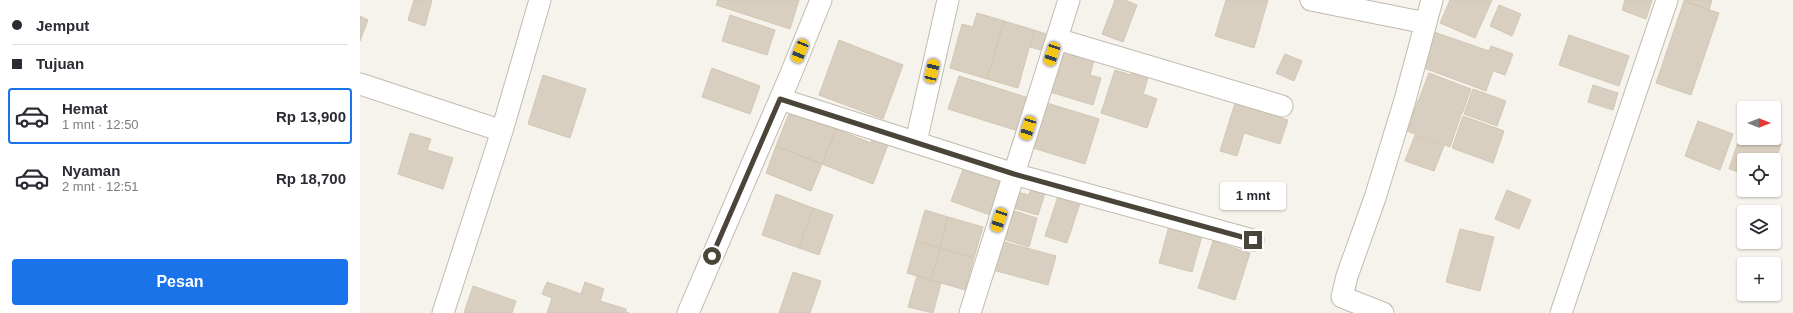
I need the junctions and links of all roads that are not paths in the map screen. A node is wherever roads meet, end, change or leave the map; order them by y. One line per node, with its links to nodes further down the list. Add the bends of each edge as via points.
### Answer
1 (540, 0): 13 (street)
2 (821, 0): 11 (street)
3 (948, 0): 14 (street)
4 (1068, 0): 9 (street)
5 (1311, 0): 8 (street)
6 (1432, 0): 8 (street)
7 (1667, 0): 22 (street)
8 (1426, 23): 17 (street, via 1375,198)
9 (1057, 38): 12 (street); 15 (street)
10 (360, 84): 13 (street)
11 (780, 99): 14 (street); 19 (street)
12 (1282, 106)
13 (502, 131): 18 (street)
14 (916, 142): 15 (street)
15 (1014, 174): 16 (street); 20 (street)
16 (1253, 240)
17 (1339, 305): 21 (street)
18 (443, 313)
19 (688, 313)
20 (970, 313)
21 (1383, 313)
22 (1561, 313)

